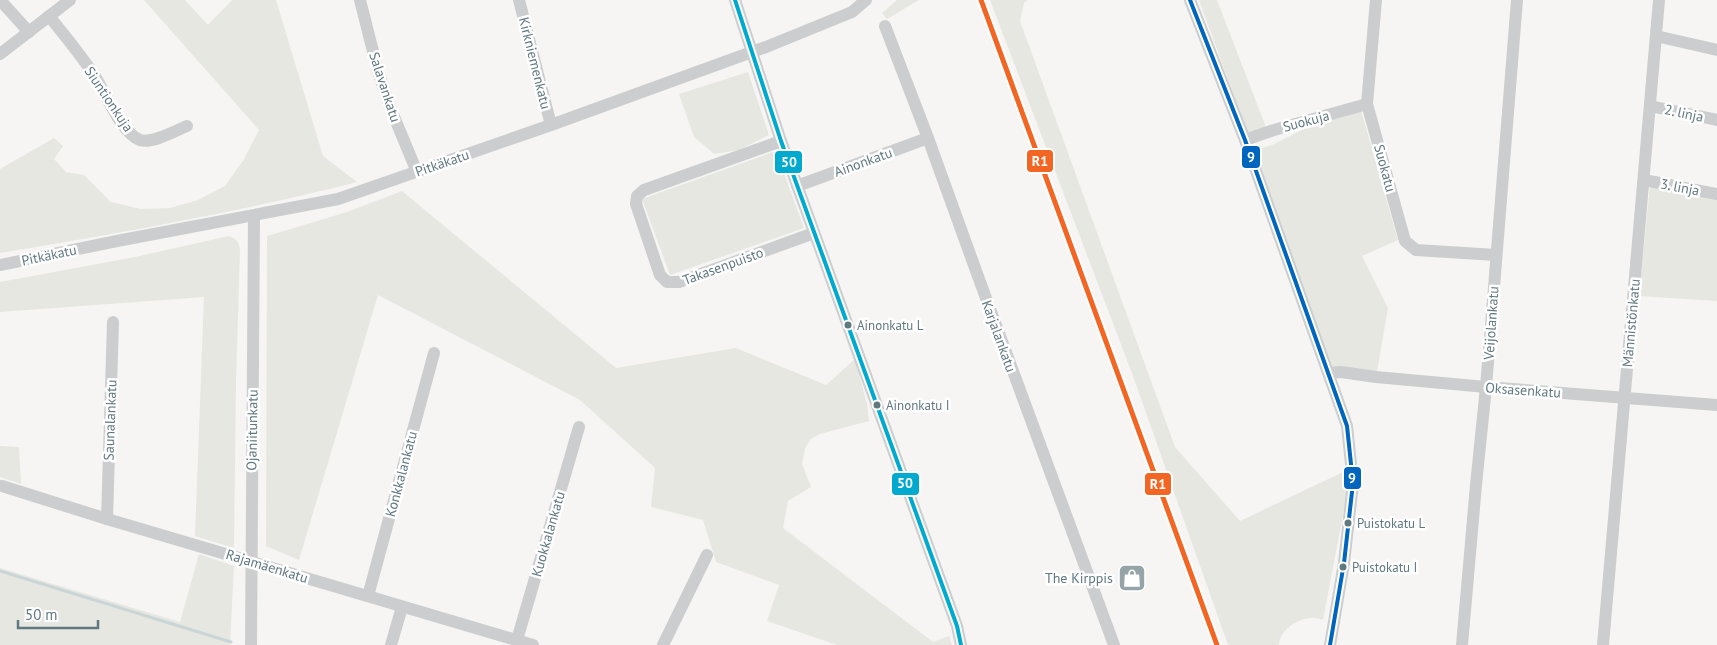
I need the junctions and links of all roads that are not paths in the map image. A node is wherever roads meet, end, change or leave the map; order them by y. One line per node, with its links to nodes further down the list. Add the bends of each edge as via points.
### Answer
1 (0, 0): 13 (street)
2 (70, 0): 11 (street)
3 (360, 0): 26 (street, Salavankatu, via 390,108)
4 (519, 0): 21 (street, Kirkniemenkatu)
5 (735, 0): 16 (street)
6 (866, 0): 16 (street, Pitkäkatu, via 852,12)
7 (1190, 0): 24 (street)
8 (1376, 0): 18 (street, Suokatu)
9 (1517, 0): 32 (street, Veijolankatu)
10 (1659, 0): 14 (street, Männistönkatu)
11 (49, 16): 13 (street); 22 (street, Siuntionkuja, via 95,76 134,137 149,140)
12 (885, 26): 23 (street, Karjalankatu)
13 (29, 32): 17 (street)
14 (1656, 36): 15 (street); 19 (street, Männistönkatu)
15 (1717, 50)
16 (752, 51): 21 (street, Pitkäkatu); 25 (street)
17 (0, 54)
18 (1367, 104): 24 (street, Suokuja); 32 (street, Suokatu, via 1405,241 1416,250)
19 (1650, 106): 20 (street, 2. linja); 27 (street, Männistönkatu)
20 (1717, 120)
21 (551, 125): 26 (street, Pitkäkatu)
22 (187, 126)
23 (928, 138): 28 (street, Ainonkatu); 53 (street, Karjalankatu)
24 (1245, 140): 36 (street)
25 (781, 141): 28 (street); 31 (street, Takasenpuisto, via 644,190 637,196 636,204 660,275 667,282 679,282)
26 (416, 172): 30 (street, Pitkäkatu, via 338,199)
27 (1644, 180): 29 (street, 3. linja); 38 (street, Männistönkatu)
28 (797, 186): 31 (street)
29 (1717, 194)
30 (254, 216): 33 (street, Pitkäkatu); 44 (street, Ojaniitunkatu)
31 (814, 233): 52 (street, via 957,626)
32 (1496, 256): 37 (street, Veijolankatu)
33 (0, 265)
34 (113, 322): 42 (street, Saunalankatu)
35 (434, 353): 45 (street, Konkkalankatu)
36 (1329, 373): 37 (street, Oksasenkatu); 54 (street, via 1347,426 1353,483)
37 (1486, 387): 38 (street, Oksasenkatu); 55 (street, Veijolankatu)
38 (1625, 397): 39 (street, Oksasenkatu); 56 (street, Männistönkatu)
39 (1717, 405)
40 (579, 427): 47 (street, Kuokkalankatu)
41 (2, 486): 42 (street, Rajamäenkatu)
42 (107, 519): 44 (street, Rajamäenkatu)
43 (707, 555): 51 (street)
44 (251, 560): 45 (street, Rajamäenkatu); 48 (street, Ojaniitunkatu)
45 (368, 596): 46 (street, Rajamäenkatu)
46 (402, 607): 47 (street, Rajamäenkatu); 49 (street)
47 (518, 640): 50 (street, Rajamäenkatu)
48 (250, 645)
49 (391, 645)
50 (531, 645)
51 (663, 645)
52 (961, 645)
53 (1114, 645)
54 (1330, 645)
55 (1462, 645)
56 (1602, 645)

